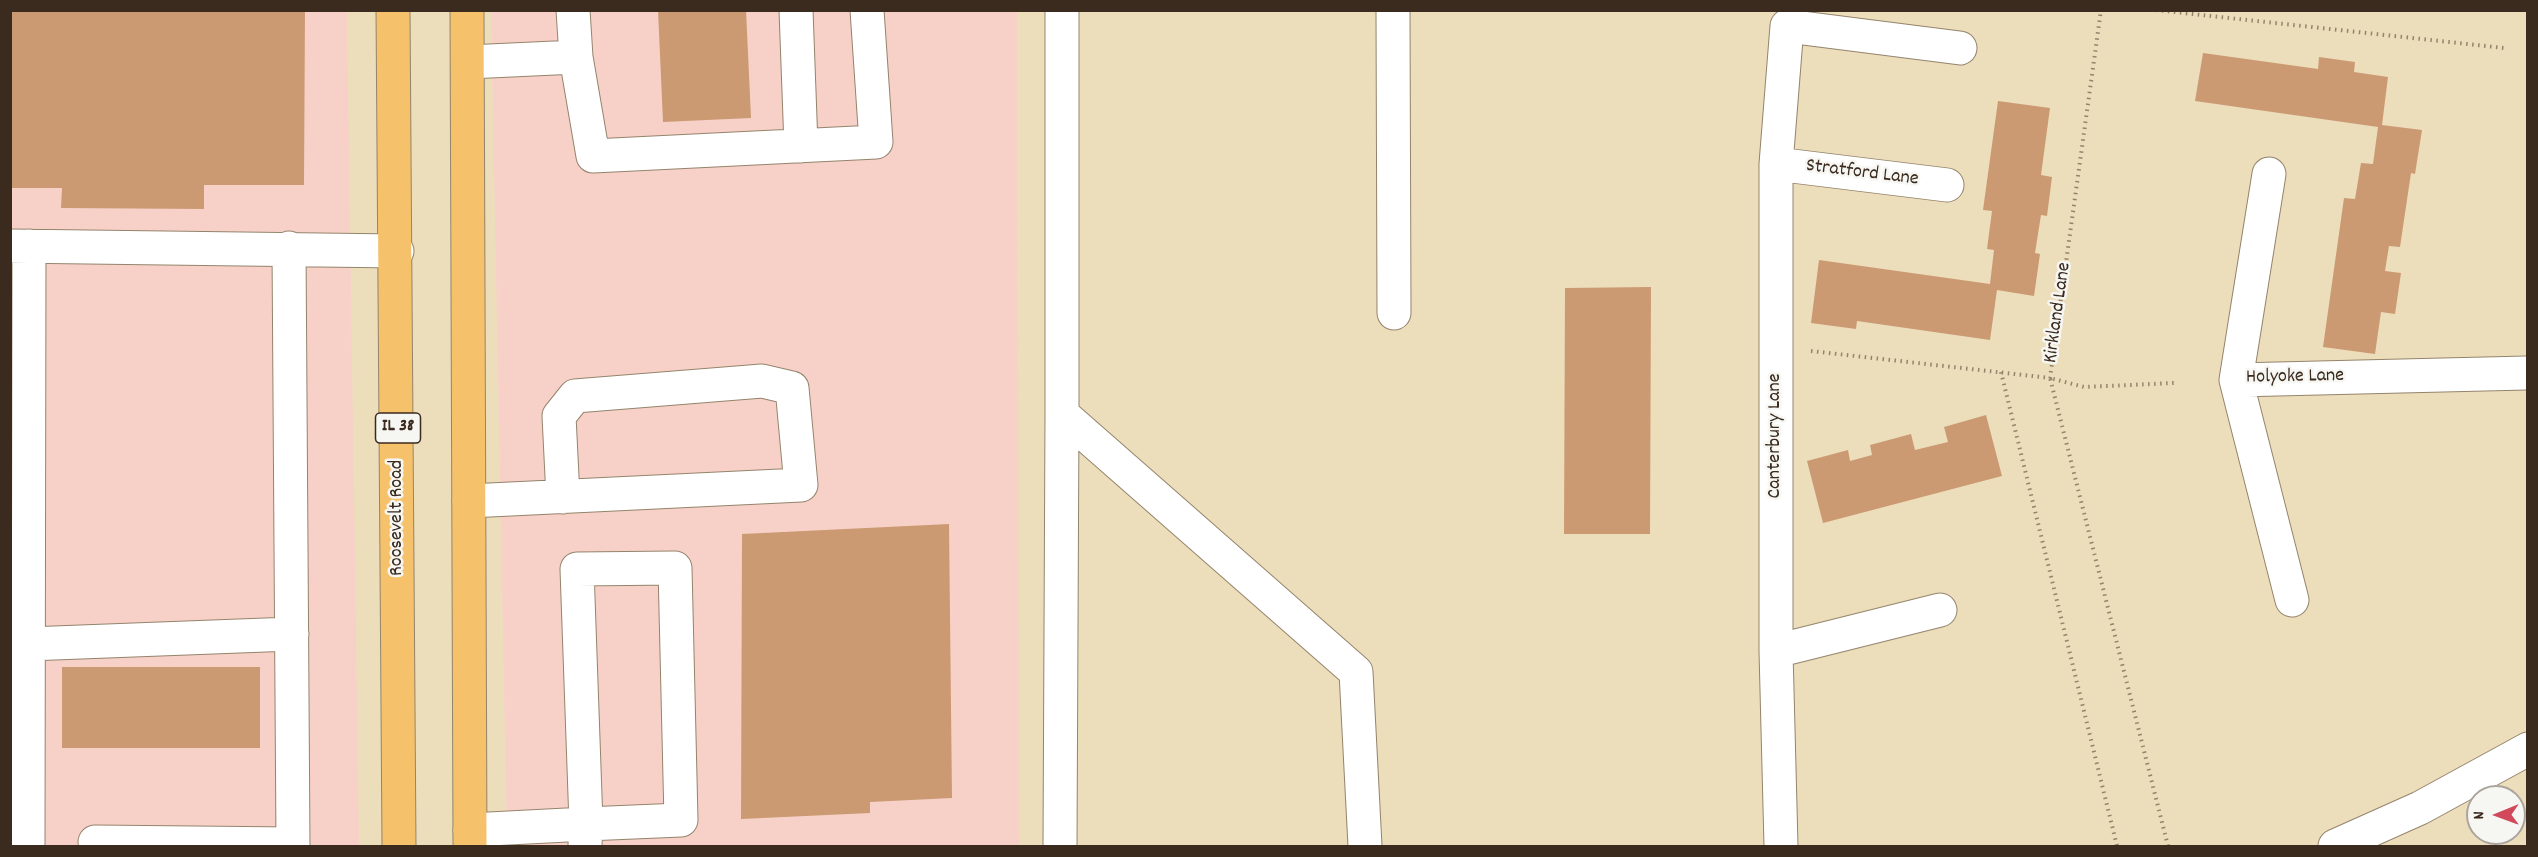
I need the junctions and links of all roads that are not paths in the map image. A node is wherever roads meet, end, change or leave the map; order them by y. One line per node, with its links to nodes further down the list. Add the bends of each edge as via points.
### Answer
1 (393, 10): 17 (main road, Roosevelt Road / IL 38)
2 (467, 10): 10 (main road)
3 (573, 10): 9 (street)
4 (796, 10): 11 (street)
5 (867, 10): 11 (street, via 876,142)
6 (1062, 10): 21 (street)
7 (1393, 10): 18 (street)
8 (1960, 48): 12 (street, Canterbury Lane, via 1787,26)
9 (576, 57): 10 (street); 11 (street, via 593,156)
10 (468, 62): 23 (main road)
11 (801, 146)
12 (1776, 164): 14 (street, Stratford Lane); 28 (street, Canterbury Lane)
13 (2269, 174): 20 (street, Holyoke Lane)
14 (1947, 185)
15 (20, 246): 16 (street); 27 (street)
16 (289, 248): 17 (street); 26 (street)
17 (397, 251): 35 (main road, Roosevelt Road / IL 38)
18 (1395, 313)
19 (2527, 371): 20 (street, Holyoke Lane)
20 (2236, 380): 24 (street)
21 (1062, 414): 36 (street); 37 (street, via 1356,672)
22 (563, 497): 22 (street, via 559,416 576,396 762,381 792,388 801,485); 23 (street)
23 (469, 501): 31 (main road)
24 (2292, 600)
25 (1940, 610): 28 (street)
26 (292, 634): 27 (street); 33 (street)
27 (28, 644): 34 (street)
28 (1776, 651): 38 (street, Canterbury Lane)
29 (2528, 749): 39 (street, via 2420,808)
30 (586, 835): 30 (street, via 577,569 675,568 681,820); 31 (street)
31 (470, 838)
32 (95, 842): 33 (street)
33 (293, 845)
34 (28, 846)
35 (399, 846)
36 (1060, 846)
37 (1365, 846)
38 (1781, 846)
39 (2335, 846)

